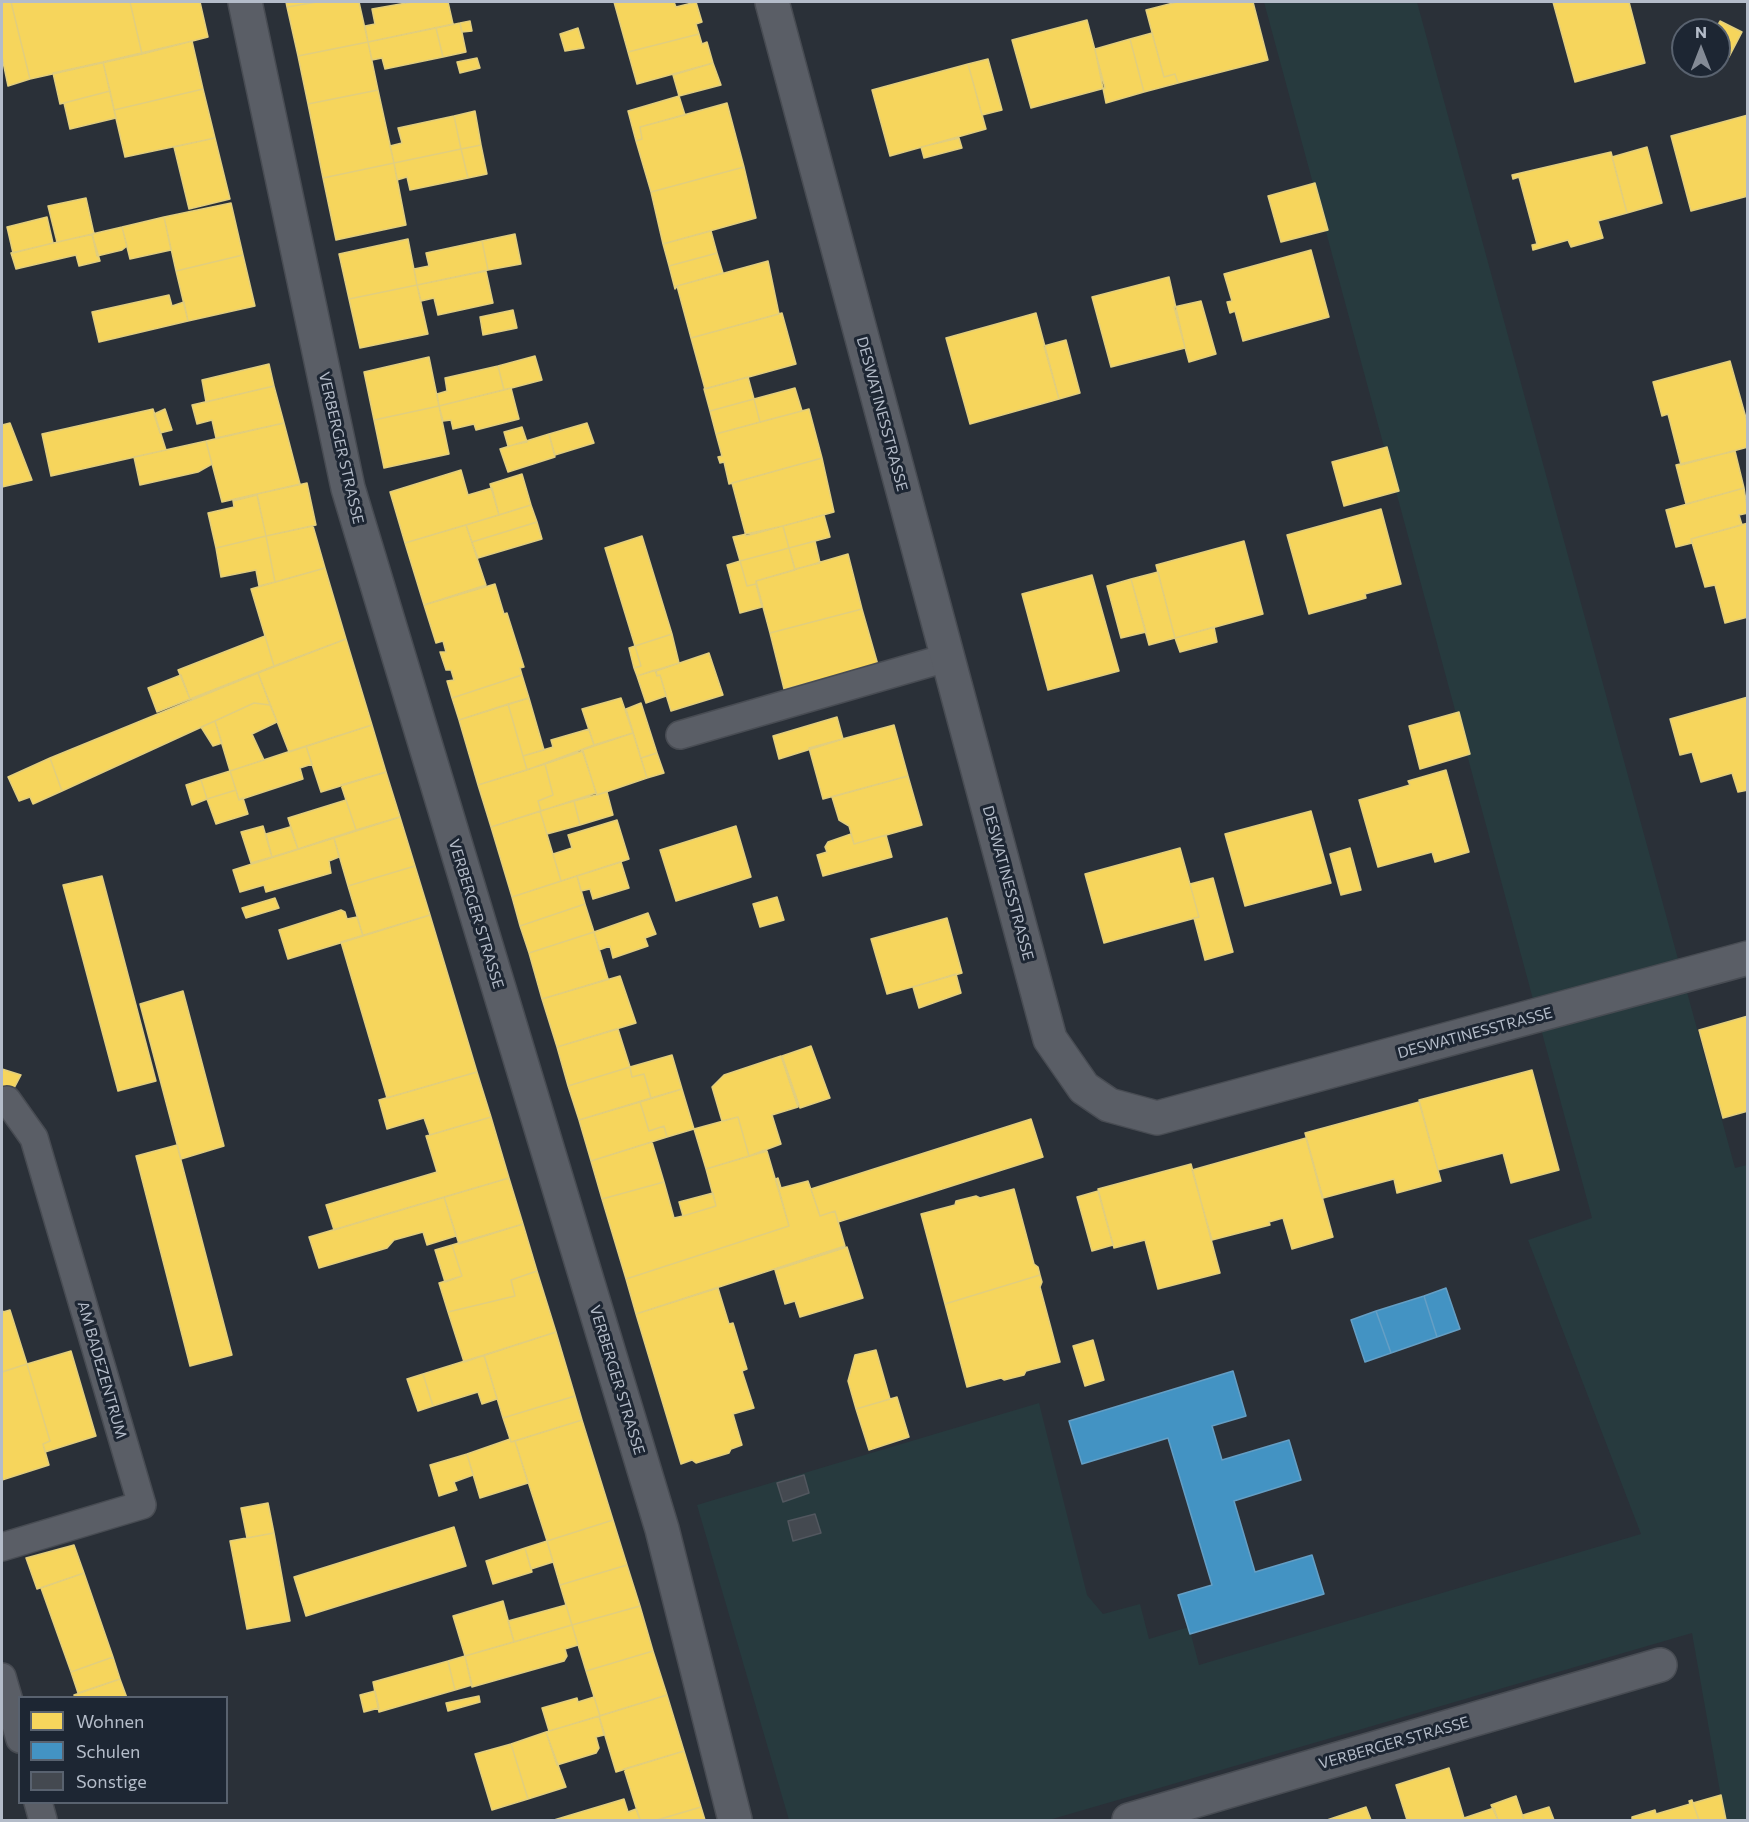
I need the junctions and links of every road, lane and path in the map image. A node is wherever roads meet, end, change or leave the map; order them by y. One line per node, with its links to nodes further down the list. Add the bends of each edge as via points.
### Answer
1 (245, 2): 13 (street, VERBERGER STRASSE, via 348,488 662,1529)
2 (772, 2): 3 (street, DESWATINESSTRASSE)
3 (946, 658): 4 (lane); 5 (street, DESWATINESSTRASSE, via 1050,1040 1084,1088 1109,1105 1157,1118)
4 (680, 735)
5 (1748, 957)
6 (7, 1100): 7 (lane, AM BADEZENTRUM, via 34,1138 142,1505)
7 (2, 1547)
8 (1660, 1665): 14 (street, VERBERGER STRASSE)
9 (2, 1677): 10 (lane)
10 (18, 1732)
11 (38, 1804): 12 (lane)
12 (43, 1821)
13 (735, 1821)
14 (1128, 1821)

